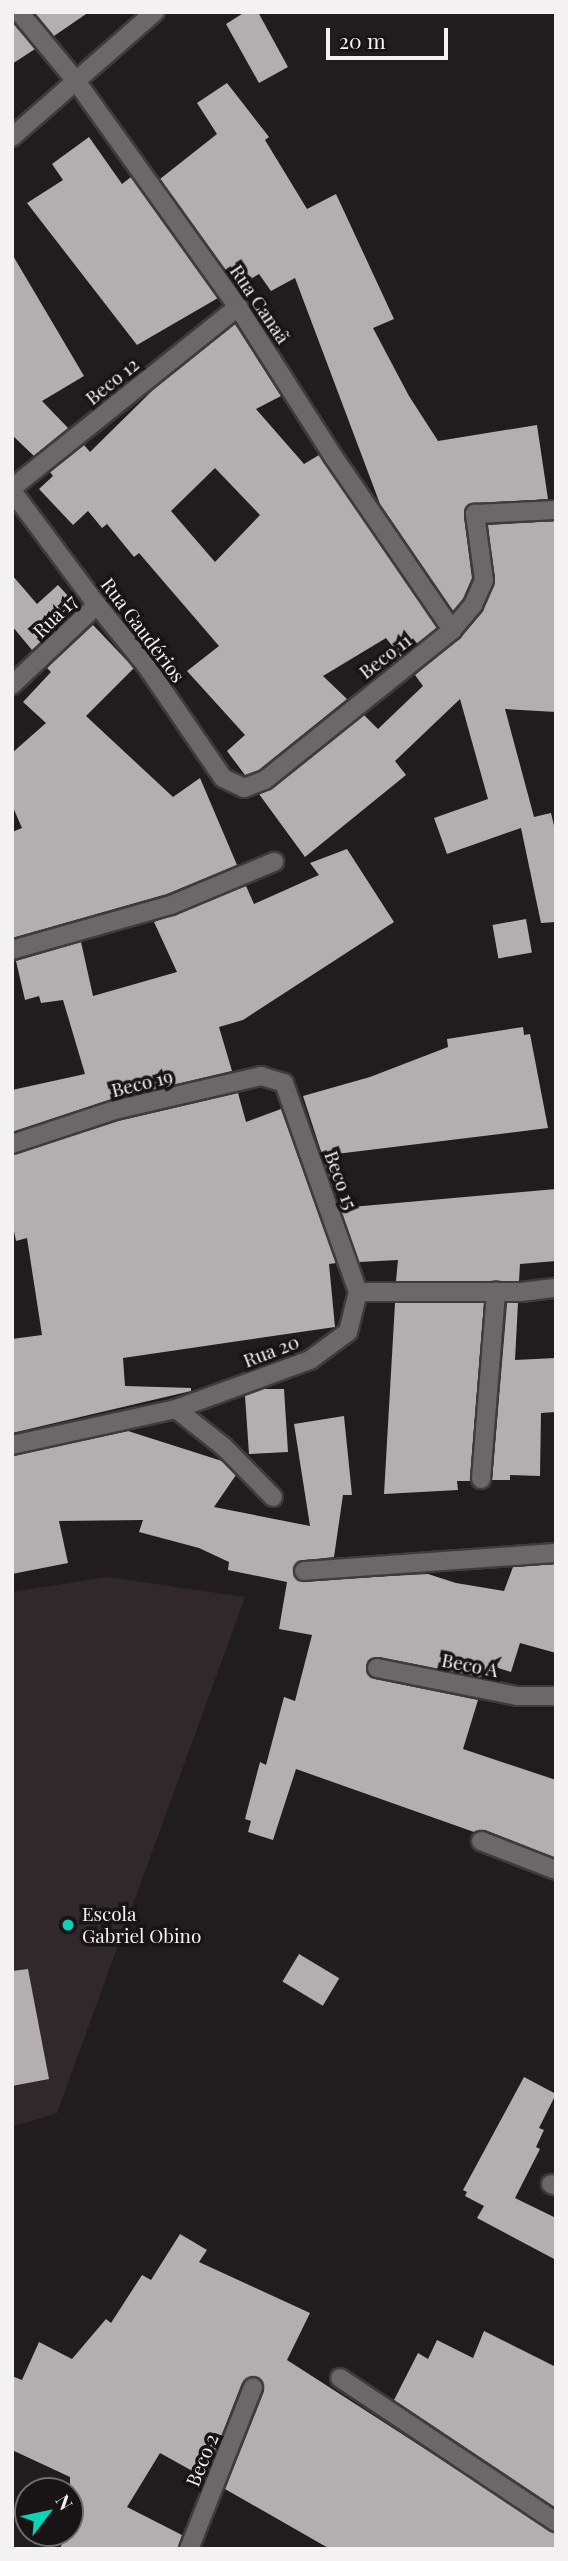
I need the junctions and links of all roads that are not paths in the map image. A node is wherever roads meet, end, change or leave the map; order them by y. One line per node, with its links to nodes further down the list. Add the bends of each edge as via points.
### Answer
1 (19, 12): 3 (lane, Rua Canaã)
2 (155, 12): 3 (lane)
3 (76, 81): 4 (lane); 5 (lane, Rua Canaã)
4 (12, 137)
5 (238, 307): 6 (lane, Beco 12); 9 (lane, Rua Canaã)
6 (12, 490): 8 (lane, Rua Gaudérios)
7 (556, 510): 9 (lane, Beco 11, via 475,514 484,580 473,605)
8 (97, 605): 10 (lane, Rua 17); 11 (lane, Rua Gaudérios, via 145,664 223,778)
9 (452, 630): 11 (lane, Beco 11, via 265,780)
10 (12, 685)
11 (244, 788)
12 (274, 862): 13 (lane, via 171,905)
13 (12, 950)
14 (284, 1083): 15 (lane, Beco 19, via 261,1076 115,1110); 17 (lane, Beco 15)
15 (12, 1144)
16 (556, 1288): 18 (lane)
17 (358, 1292): 18 (lane); 19 (lane, Rua 20, via 348,1332 310,1360)
18 (496, 1292): 21 (lane)
19 (176, 1409): 20 (lane, Rua 20); 22 (lane, via 224,1447)
20 (12, 1445)
21 (481, 1479)
22 (273, 1497)
23 (556, 1553): 24 (lane)
24 (304, 1571)
25 (377, 1668): 26 (lane, Beco A, via 517,1696)
26 (556, 1696)
27 (481, 1841): 28 (lane)
28 (556, 1870)
29 (340, 2378): 31 (lane)
30 (253, 2388): 32 (lane, Beco 2)
31 (556, 2522)
32 (189, 2549)

